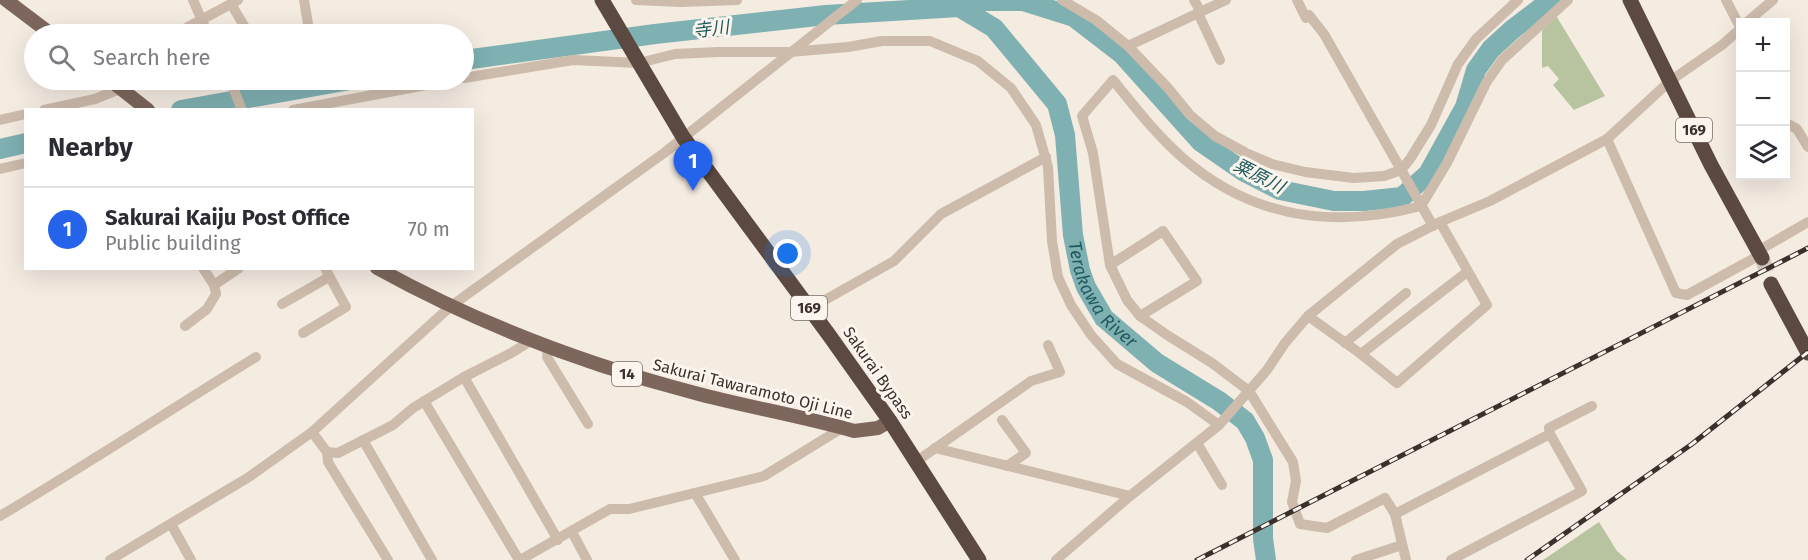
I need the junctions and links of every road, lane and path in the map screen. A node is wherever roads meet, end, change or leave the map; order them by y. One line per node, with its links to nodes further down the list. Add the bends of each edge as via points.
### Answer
1 (193, 0): 21 (street)
2 (304, 0): 27 (street)
3 (636, 0): 16 (street)
4 (737, 0): 16 (street)
5 (857, 0): 30 (street)
6 (1062, 0): 29 (street, via 1096,20)
7 (1194, 0): 19 (street)
8 (1226, 0): 19 (street)
9 (1297, 0): 51 (street, via 1306,18 1309,15 1324,34)
10 (1518, 0): 51 (street, via 1476,39 1458,64 1431,125)
11 (1568, 0): 52 (street, via 1502,60)
12 (1630, 0): 34 (highway, 169)
13 (1726, 0): 22 (street)
14 (1773, 0): 20 (street)
15 (3, 1): 23 (main road)
16 (682, 1)
17 (234, 2): 21 (street); 26 (street)
18 (603, 2): 32 (highway, Sakurai Bypass / 169)
19 (1199, 13): 29 (street); 31 (street)
20 (1753, 18)
21 (201, 21): 24 (street); 25 (street)
22 (1736, 22)
23 (36, 24)
24 (195, 24)
25 (203, 24)
26 (244, 24)
27 (308, 24)
28 (1736, 34): 34 (street)
29 (1128, 46): 51 (street, via 1190,115 1215,136 1246,153 1272,164 1354,178)
30 (792, 50): 32 (street, via 675,54); 45 (street); 48 (street, via 882,41 930,41 978,61 1011,88 1036,125)
31 (1220, 60)
32 (638, 61): 33 (street, via 573,60); 45 (highway, Sakurai Bypass / 169)
33 (474, 76)
34 (1670, 81): 46 (street); 55 (highway, 169)
35 (234, 90): 40 (street)
36 (400, 90): 41 (street)
37 (126, 91): 38 (street); 39 (main road)
38 (53, 108)
39 (146, 108)
40 (242, 108)
41 (304, 108)
42 (24, 114): 43 (street)
43 (0, 120)
44 (1790, 126): 47 (street, via 1797,129)
45 (682, 138): 66 (street); 67 (highway, Sakurai Bypass / 169)
46 (1607, 139): 54 (street, via 1490,201); 55 (street, via 1676,293 1687,295)
47 (1808, 147)
48 (1046, 157): 67 (street, via 941,214 894,261); 86 (street, via 1058,277 1071,305 1117,364)
49 (24, 164): 50 (street)
50 (0, 169)
51 (1402, 171): 52 (street)
52 (1421, 205): 54 (street); 56 (street, via 1388,215 1350,219 1303,216 1252,201 1215,183 1183,158 1113,80 1082,116 1093,153)
53 (1808, 222): 55 (street)
54 (1436, 224): 60 (street); 69 (street, via 1397,244)
55 (1760, 255)
56 (1110, 265): 68 (street, via 1127,300); 68 (street, via 1163,231 1197,281)
57 (204, 270): 63 (street)
58 (236, 270): 63 (street)
59 (381, 270): 66 (main road, Sakurai Tawaramoto Oji Line / 14)
60 (1467, 272): 77 (street); 77 (street, via 1487,305 1397,383)
61 (327, 273): 65 (street); 71 (street, via 346,307)
62 (1771, 284): 76 (highway)
63 (214, 285): 70 (street, via 216,294 207,309)
64 (1406, 293): 73 (street)
65 (282, 304)
66 (451, 306): 72 (main road, Sakurai Tawaramoto Oji Line / 14); 88 (street)
67 (809, 309): 84 (highway, Sakurai Bypass / 169)
68 (1140, 316): 80 (street, via 1212,363)
69 (1308, 316): 73 (street); 80 (street)
70 (185, 326)
71 (303, 333)
72 (530, 341): 75 (main road, Sakurai Tawaramoto Oji Line / 14); 79 (street)
73 (1345, 343): 77 (street)
74 (1048, 345): 92 (street, via 1060,372 1031,381)
75 (548, 348): 85 (street, via 547,357); 87 (main road, Sakurai Tawaramoto Oji Line / 14, via 695,394)
76 (1808, 353)
77 (1361, 354)
78 (256, 357): 100 (street)
79 (464, 377): 81 (street); 103 (street)
80 (1247, 394): 86 (street); 99 (street, via 1293,462 1296,481 1292,502 1300,524 1327,528 1385,498)
81 (424, 401): 90 (street, via 393,425); 109 (street)
82 (1592, 406): 89 (street, via 1549,428)
83 (1002, 420): 95 (street, via 1026,453)
84 (890, 422): 87 (main road, Sakurai Tawaramoto Oji Line / 14, via 867,431); 94 (highway, Sakurai Bypass / 169)
85 (588, 424)
86 (1220, 424): 91 (street)
87 (842, 428): 97 (street, via 764,476)
88 (312, 432): 93 (street); 101 (street, via 249,477)
89 (1550, 434): 99 (street); 116 (street, via 1582,491)
90 (363, 440): 93 (street, via 338,453); 108 (street)
91 (1197, 443): 96 (street); 98 (street)
92 (935, 448): 94 (street); 95 (street)
93 (327, 452): 107 (street, via 328,462)
94 (917, 461): 112 (highway, Sakurai Bypass / 169)
95 (1008, 466): 98 (street)
96 (1222, 485)
97 (695, 493): 102 (street, via 629,510 610,509); 111 (street)
98 (1130, 496): 113 (street)
99 (1395, 514): 104 (street)
100 (0, 516)
101 (171, 524): 105 (street); 106 (street)
102 (572, 532): 103 (street); 110 (street)
103 (558, 540): 109 (street)
104 (1402, 545): 114 (street); 115 (street)
105 (110, 560)
106 (191, 560)
107 (388, 560)
108 (432, 560)
109 (520, 560)
110 (587, 560)
111 (735, 560)
112 (979, 560)
113 (1056, 560)
114 (1356, 560)
115 (1406, 560)
116 (1451, 560)

